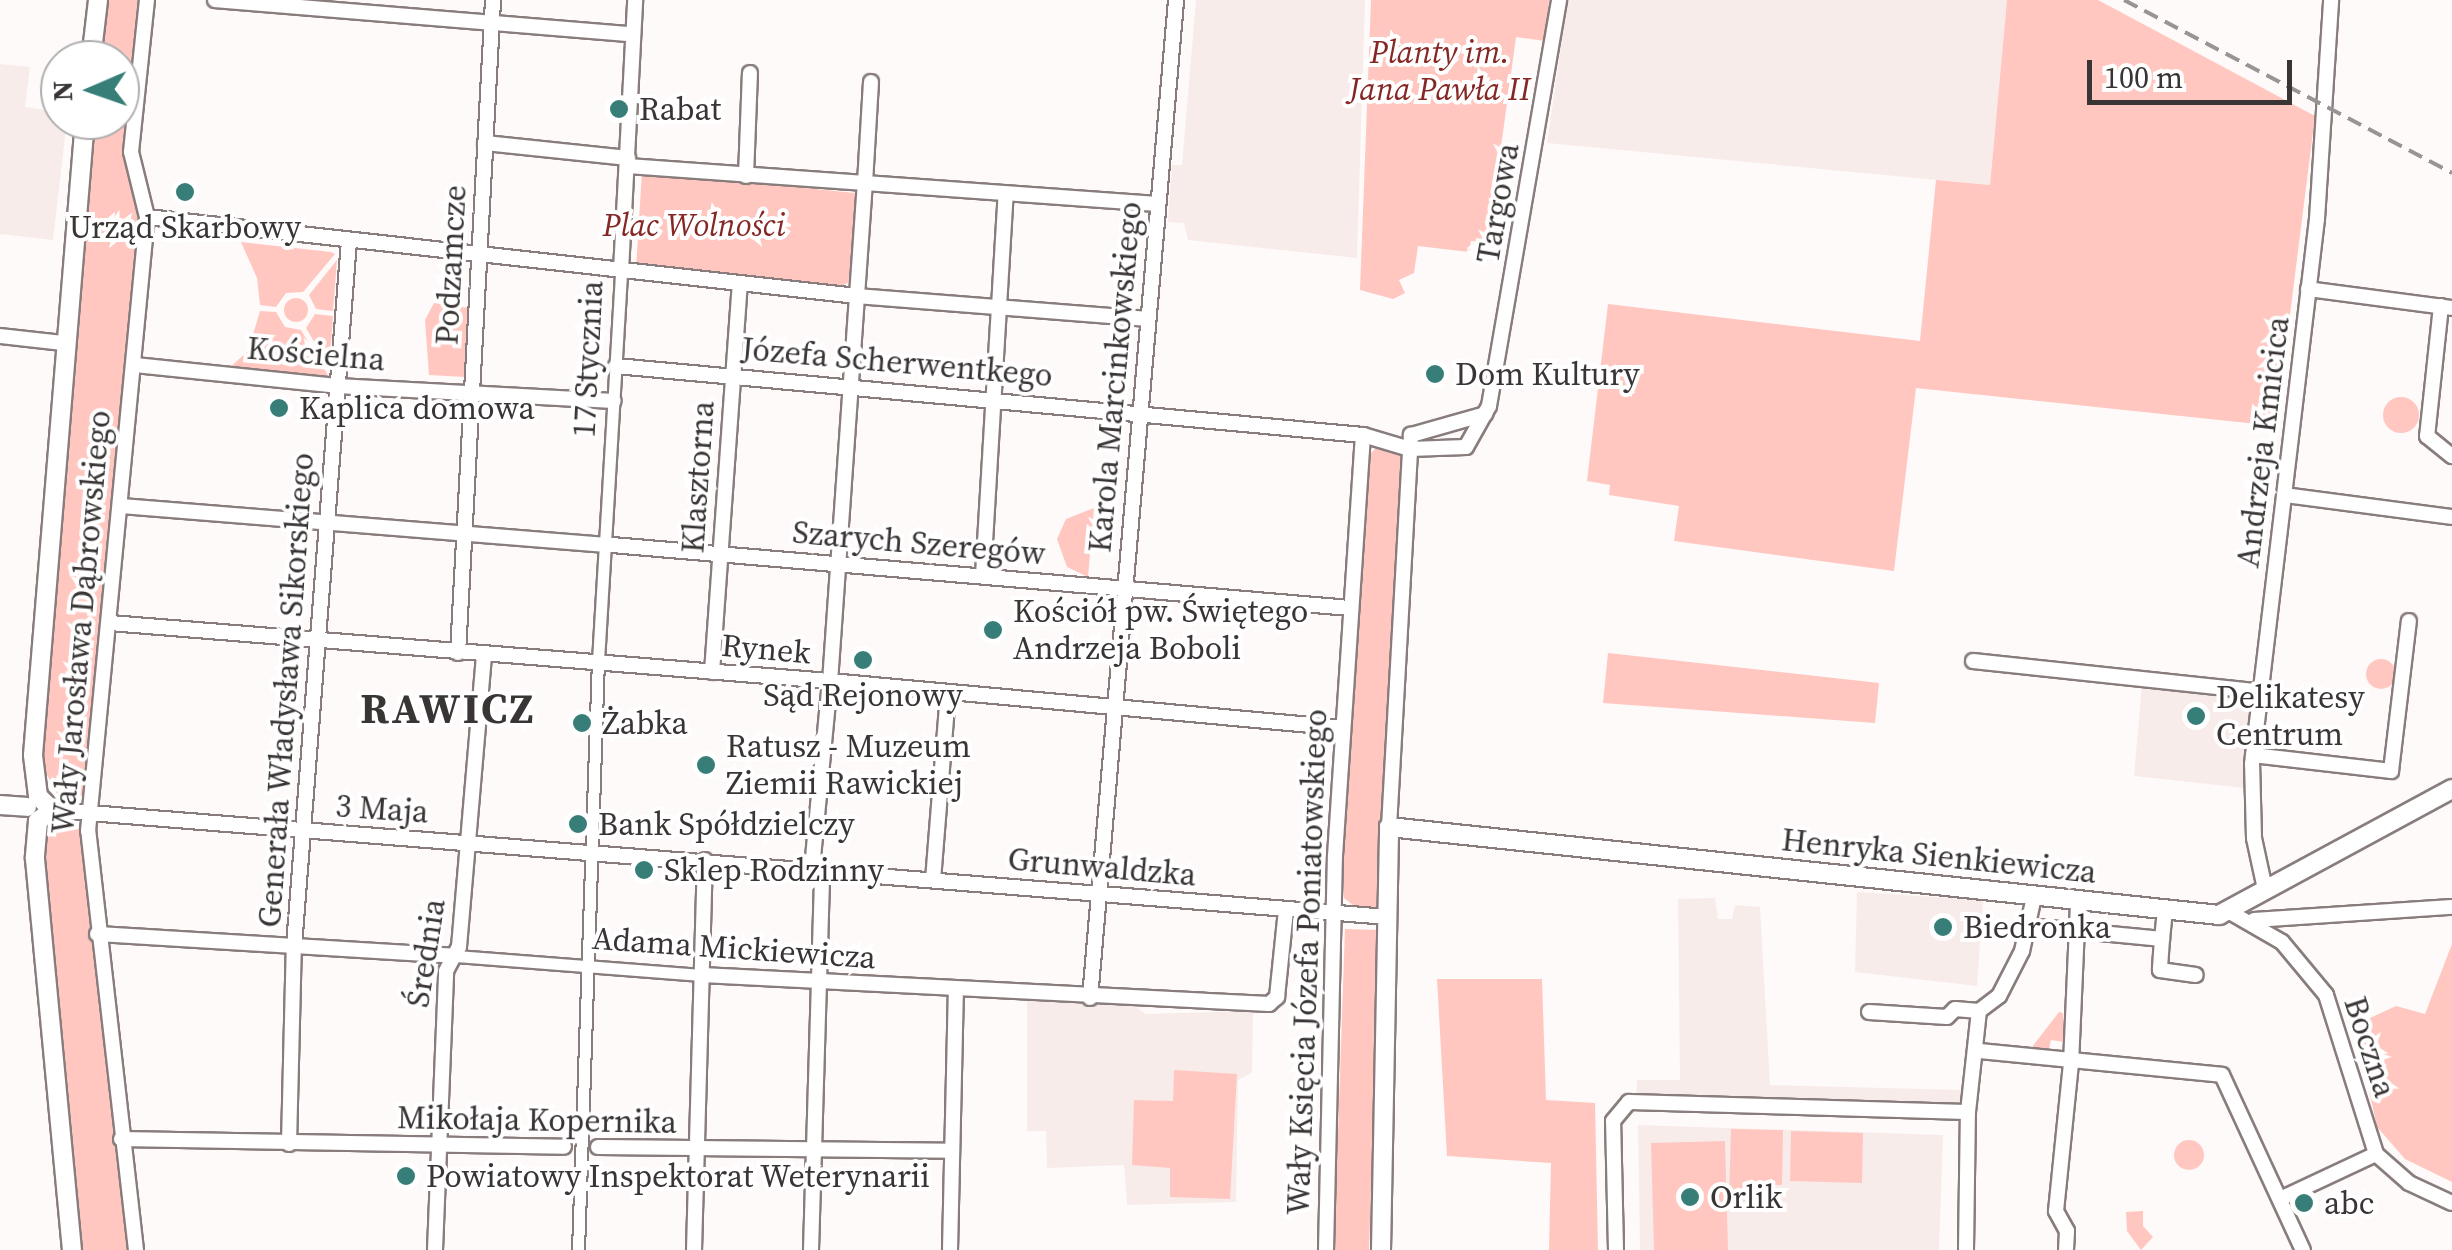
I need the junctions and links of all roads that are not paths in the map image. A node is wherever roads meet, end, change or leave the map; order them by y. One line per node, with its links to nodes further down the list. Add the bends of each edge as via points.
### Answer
1 (98, 0): 12 (street)
2 (147, 0): 22 (street, Wały Jarosława Dąbrowskiego, via 131,152)
3 (215, 0): 9 (street)
4 (493, 0): 10 (street, Podzamcze)
5 (635, 0): 11 (street, 17 Stycznia)
6 (1176, 0): 21 (street, Karola Marcinkowskiego)
7 (1559, 0): 43 (street, Targowa)
8 (2331, 0): 27 (street, Andrzeja Kmicica)
9 (337, 5): 10 (street)
10 (492, 22): 11 (street); 16 (street, Podzamcze)
11 (633, 34): 17 (street, 17 Stycznia)
12 (93, 40)
13 (750, 73): 18 (street)
14 (871, 82): 19 (street)
15 (83, 140): 33 (street, Wały Jarosława Dąbrowskiego)
16 (485, 143): 17 (street); 24 (street, Podzamcze)
17 (628, 162): 18 (street); 25 (street, 17 Stycznia)
18 (746, 176): 19 (street)
19 (865, 182): 20 (street); 28 (street)
20 (1006, 194): 21 (street); 29 (street)
21 (1157, 204): 31 (street, Karola Marcinkowskiego)
22 (147, 217): 23 (street); 34 (street, Wały Jarosława Dąbrowskiego)
23 (348, 241): 24 (street); 37 (street, Generała Władysława Sikorskiego)
24 (479, 257): 25 (street); 39 (street, Podzamcze)
25 (621, 271): 26 (street); 35 (street, 17 Stycznia)
26 (740, 286): 28 (street); 36 (street, Klasztorna)
27 (2308, 289): 30 (street); 47 (street, Andrzeja Kmicica)
28 (857, 296): 29 (street); 38 (street)
29 (999, 306): 31 (street); 40 (street)
30 (2446, 307): 46 (street, via 2427,436)
31 (1148, 319): 42 (street, Karola Marcinkowskiego)
32 (0, 336): 33 (street)
33 (64, 342): 74 (street, Wały Jarosława Dąbrowskiego, via 33,755)
34 (135, 365): 37 (street, Kościelna); 48 (street, Wały Jarosława Dąbrowskiego)
35 (616, 366): 36 (street, Józefa Scherwentkego); 41 (street, 17 Stycznia)
36 (733, 375): 38 (street, Józefa Scherwentkego); 53 (street, Klasztorna)
37 (337, 386): 39 (street, Kościelna); 50 (street, Generała Władysława Sikorskiego)
38 (850, 386): 40 (street, Józefa Scherwentkego); 54 (street)
39 (473, 392): 41 (street, Kościelna); 51 (street, Podzamcze)
40 (993, 398): 42 (street, Józefa Scherwentkego); 55 (street)
41 (614, 400): 52 (street, 17 Stycznia)
42 (1140, 412): 44 (street, Józefa Scherwentkego); 56 (street, Karola Marcinkowskiego)
43 (1485, 414): 45 (street, via 1418,428); 45 (street, via 1466,447)
44 (1363, 435): 45 (street, Józefa Scherwentkego); 57 (street, Wały Księcia Józefa Poniatowskiego)
45 (1410, 449): 76 (street)
46 (2452, 456)
47 (2285, 495): 49 (street); 67 (street, Andrzeja Kmicica)
48 (122, 506): 50 (street, Szarych Szeregów); 59 (street, Wały Jarosława Dąbrowskiego)
49 (2452, 517)
50 (326, 524): 51 (street, Szarych Szeregów); 60 (street, Generała Władysława Sikorskiego)
51 (466, 537): 52 (street, Szarych Szeregów); 61 (street, Podzamcze)
52 (605, 544): 53 (street, Szarych Szeregów); 63 (street, 17 Stycznia)
53 (721, 553): 54 (street, Szarych Szeregów); 65 (street, Klasztorna)
54 (839, 564): 55 (street, Szarych Szeregów); 66 (street)
55 (983, 576): 56 (street, Szarych Szeregów)
56 (1124, 590): 57 (street, Szarych Szeregów); 69 (street, Karola Marcinkowskiego)
57 (1350, 608): 70 (street, Wały Księcia Józefa Poniatowskiego)
58 (2409, 621): 71 (street, via 2391,771)
59 (110, 623): 60 (street, Rynek); 75 (street, Wały Jarosława Dąbrowskiego)
60 (318, 642): 61 (street, Rynek); 77 (street, Generała Władysława Sikorskiego)
61 (458, 653): 62 (street, Rynek)
62 (484, 655): 63 (street, Rynek); 78 (street, Średnia)
63 (598, 661): 65 (street, Rynek); 79 (street)
64 (1973, 661): 67 (street)
65 (712, 672): 66 (street, Rynek)
66 (830, 682): 68 (street); 81 (street, Rynek)
67 (2261, 692): 71 (street, Andrzeja Kmicica)
68 (948, 693): 69 (street); 82 (street)
69 (1114, 706): 70 (street); 84 (street, Karola Marcinkowskiego)
70 (1342, 728): 91 (street, Wały Księcia Józefa Poniatowskiego)
71 (2253, 755): 83 (street, Andrzeja Kmicica, via 2251,814)
72 (2452, 789): 83 (street)
73 (0, 805): 74 (street)
74 (39, 809): 75 (street, 3 Maja); 123 (street, Wały Jarosława Dąbrowskiego, via 35,859)
75 (90, 814): 77 (street, 3 Maja); 96 (street, Wały Jarosława Dąbrowskiego)
76 (1389, 827): 85 (street, Henryka Sienkiewicza); 92 (street)
77 (302, 831): 78 (street, 3 Maja); 98 (street, Generała Władysława Sikorskiego)
78 (468, 844): 79 (street, 3 Maja); 99 (street, Średnia)
79 (590, 852): 80 (street); 100 (street)
80 (705, 860): 81 (street); 101 (street)
81 (817, 868): 82 (street, Grunwaldzka); 103 (street, Rynek)
82 (933, 880): 84 (street, Grunwaldzka)
83 (2265, 889): 90 (street)
84 (1100, 894): 88 (street, Grunwaldzka); 105 (street, Karola Marcinkowskiego)
85 (2034, 896): 86 (street, Henryka Sienkiewicza); 94 (street)
86 (2078, 902): 89 (street, Henryka Sienkiewicza); 95 (street)
87 (2452, 907): 93 (street)
88 (1286, 910): 91 (street, Grunwaldzka); 105 (street, Adama Mickiewicza, via 1273,1002)
89 (2165, 911): 90 (street, Henryka Sienkiewicza); 97 (street)
90 (2228, 911): 93 (street, Boczna)
91 (1338, 914): 92 (street, Grunwaldzka); 130 (street, Wały Księcia Józefa Poniatowskiego)
92 (1388, 917): 131 (street)
93 (2254, 920): 120 (street, Boczna, via 2282,942 2326,996)
94 (2028, 926): 95 (street); 106 (street, via 1999,996)
95 (2077, 930): 97 (street); 109 (street)
96 (97, 934): 98 (street, Adama Mickiewicza); 111 (street, Wały Jarosława Dąbrowskiego)
97 (2162, 939): 102 (street, via 2160,970)
98 (294, 946): 99 (street, Adama Mickiewicza); 112 (street, Generała Władysława Sikorskiego)
99 (455, 956): 100 (street, Adama Mickiewicza); 113 (street, Średnia, via 446,971)
100 (588, 964): 101 (street, Adama Mickiewicza); 115 (street)
101 (702, 975): 103 (street, Adama Mickiewicza); 117 (street)
102 (2196, 975)
103 (816, 983): 104 (street, Adama Mickiewicza); 118 (street, Rynek)
104 (956, 991): 105 (street, Adama Mickiewicza); 119 (street)
105 (1090, 998)
106 (1979, 1011): 107 (street, via 1954,1009 1947,1017); 108 (street)
107 (1870, 1012)
108 (1979, 1051): 109 (street); 110 (street)
109 (2071, 1064): 121 (street, via 2222,1075); 134 (street, via 2056,1212 2068,1230)
110 (1968, 1112): 132 (street, via 1629,1102 1613,1121); 133 (street)
111 (121, 1139): 112 (street, Mikołaja Kopernika); 124 (street, Wały Jarosława Dąbrowskiego)
112 (289, 1144): 113 (street, Mikołaja Kopernika)
113 (438, 1147): 114 (street, Mikołaja Kopernika); 125 (street, Średnia)
114 (564, 1147): 115 (street, Mikołaja Kopernika)
115 (581, 1147): 116 (street, Mikołaja Kopernika); 126 (street)
116 (598, 1147): 117 (street, Mikołaja Kopernika)
117 (696, 1149): 118 (street, Mikołaja Kopernika); 127 (street)
118 (812, 1150): 119 (street, Mikołaja Kopernika); 128 (street, Rynek)
119 (952, 1151): 129 (street)
120 (2376, 1154): 121 (street); 122 (street, via 2409,1183)
121 (2280, 1200): 135 (street)
122 (2452, 1203)
123 (72, 1250)
124 (136, 1250)
125 (435, 1250)
126 (578, 1250)
127 (694, 1250)
128 (811, 1250)
129 (950, 1250)
130 (1326, 1250)
131 (1380, 1250)
132 (1616, 1250)
133 (1966, 1250)
134 (2066, 1250)
135 (2303, 1250)

